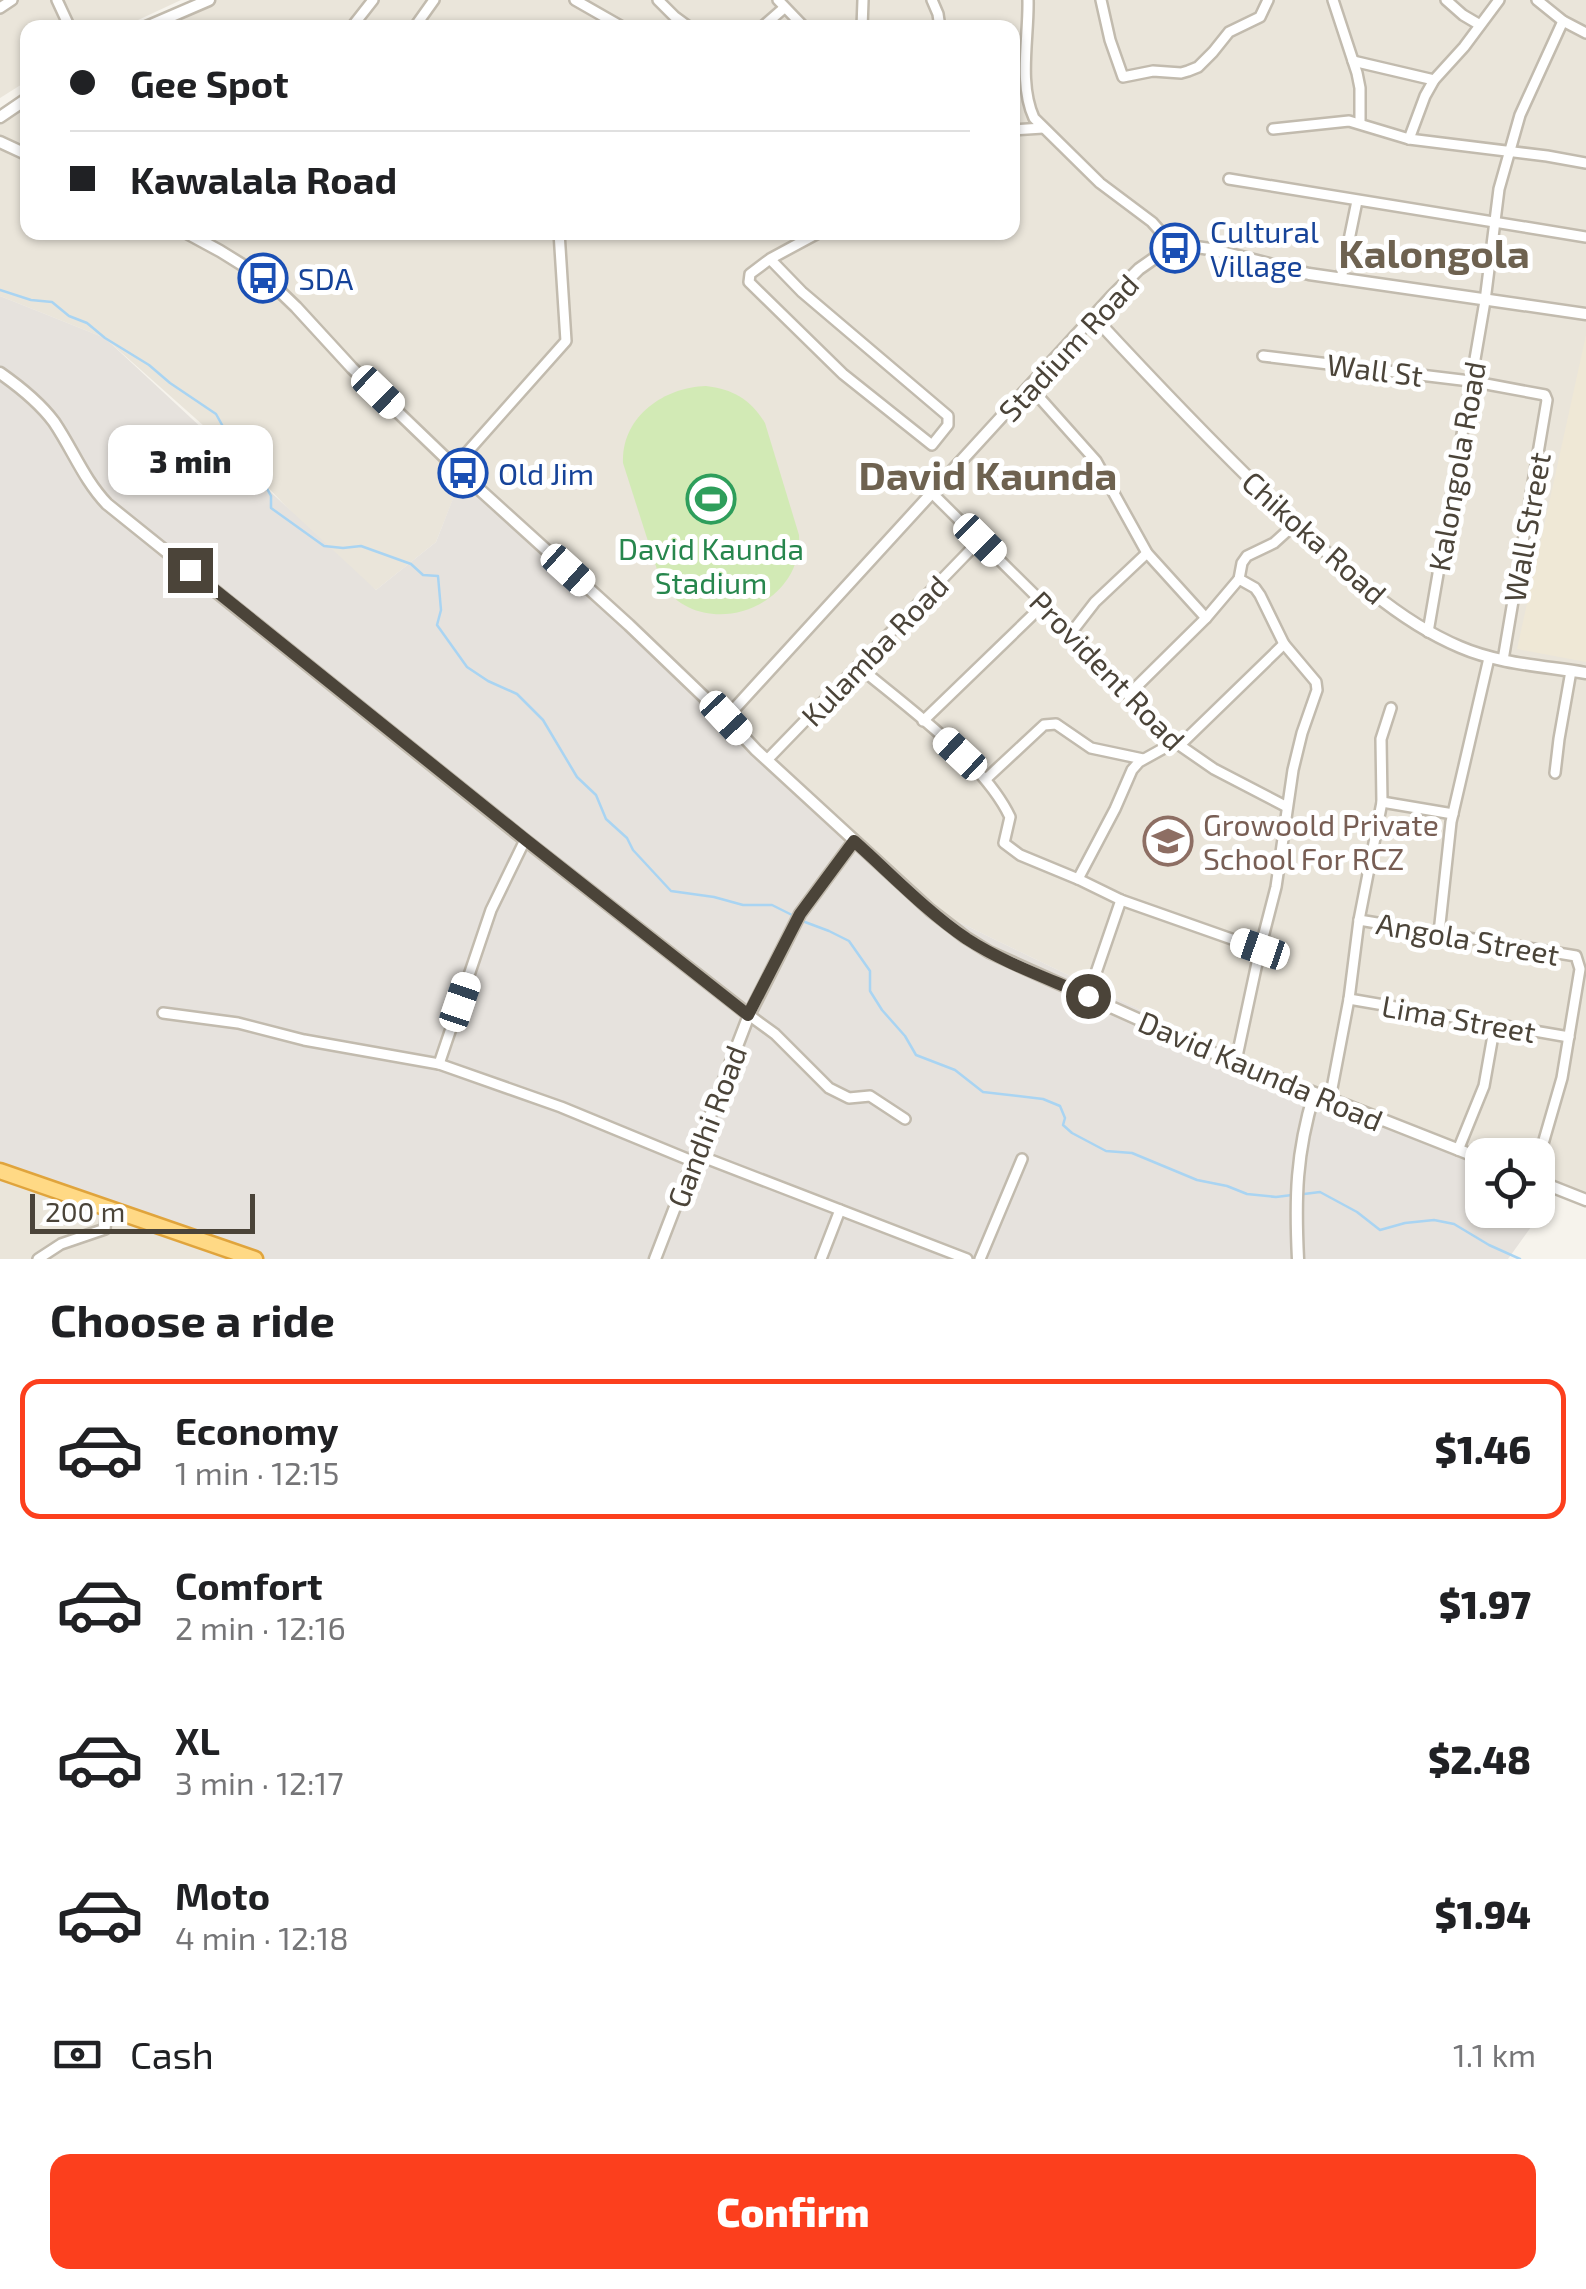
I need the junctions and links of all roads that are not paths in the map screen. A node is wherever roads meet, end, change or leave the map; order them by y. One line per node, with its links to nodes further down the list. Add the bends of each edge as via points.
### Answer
1 (12, 0): 12 (street)
2 (209, 0): 13 (street)
3 (373, 0): 14 (street)
4 (574, 0): 15 (street)
5 (1028, 0): 22 (street, via 1030,109)
6 (1101, 0): 7 (street, via 1123,78 1198,67 1229,32 1260,17)
7 (1268, 0)
8 (1332, 0): 19 (street)
9 (1446, 0): 17 (street)
10 (1499, 0): 17 (street)
11 (1538, 0): 16 (street)
12 (0, 8)
13 (163, 20)
14 (357, 20)
15 (610, 20)
16 (1563, 21): 18 (street); 26 (street, Kalongola Road)
17 (1480, 25): 20 (street)
18 (1586, 33)
19 (1354, 61): 20 (street); 21 (street)
20 (1434, 80): 25 (street)
21 (1360, 122): 23 (street); 25 (street)
22 (1042, 128): 24 (street); 35 (street)
23 (1273, 128)
24 (1020, 129)
25 (1409, 139): 26 (street)
26 (1510, 152): 27 (street); 30 (street, Kalongola Road)
27 (1586, 163)
28 (1229, 180): 29 (street)
29 (1358, 201): 30 (street); 37 (street)
30 (1495, 223): 31 (street); 38 (street, Kalongola Road)
31 (1586, 238)
32 (199, 240): 46 (street, David Kaunda Road, via 270,282)
33 (560, 240): 46 (street, via 566,341)
34 (805, 240): 36 (street)
35 (1176, 248): 37 (street, via 1210,249); 40 (street, Stadium Road, via 1139,269)
36 (770, 259): 36 (street, via 749,282 843,374 932,445 948,416)
37 (1341, 279): 38 (street)
38 (1485, 301): 39 (street); 43 (street, Kalongola Road)
39 (1586, 314)
40 (1094, 317): 44 (street, Stadium Road); 48 (street, Chikoka Road)
41 (1263, 356): 43 (street, Wall St)
42 (0, 373): 74 (street, via 53,421 107,504)
43 (1470, 381): 45 (street, Wall St); 54 (street, Kalongola Road)
44 (1030, 386): 47 (street, Stadium Road); 50 (street, via 1096,461)
45 (1545, 395): 58 (street, Wall Street)
46 (455, 466): 64 (street, David Kaunda Road)
47 (933, 494): 49 (street, Provident Road); 64 (street, Stadium Road)
48 (1296, 523): 51 (street, via 1247,556); 54 (street, Chikoka Road)
49 (980, 540): 52 (street, Provident Road); 59 (street, Kulamba Road)
50 (1147, 553): 53 (street); 55 (street)
51 (1239, 579): 53 (street); 56 (street, via 1260,595)
52 (1044, 604): 55 (street, Provident Road); 65 (street)
53 (1206, 618): 62 (street)
54 (1428, 632): 57 (street, Chikoka Road)
55 (1071, 633): 62 (street, Provident Road)
56 (1284, 644): 66 (street); 72 (street, via 1317,686)
57 (1489, 658): 58 (street, Chikoka Road); 73 (street)
58 (1503, 660): 60 (street, Chikoka Road)
59 (859, 667): 65 (street); 67 (street, Kulamba Road)
60 (1571, 671): 61 (street, Chikoka Road); 69 (street)
61 (1586, 673)
62 (1128, 694): 66 (street, Provident Road)
63 (1391, 708): 71 (street, via 1381,739)
64 (726, 718): 67 (street, David Kaunda Road)
65 (923, 721): 70 (street)
66 (1177, 744): 68 (street); 72 (street, Provident Road)
67 (767, 760): 75 (street, David Kaunda Road)
68 (1143, 760): 70 (street, via 1092,748 1050,724); 76 (street)
69 (1555, 773)
70 (986, 780): 76 (street, via 1010,817 1006,847)
71 (1382, 802): 73 (street); 78 (street)
72 (1287, 806): 80 (street)
73 (1453, 814): 79 (street)
74 (526, 840): 84 (street); 88 (street, via 491,910)
75 (854, 841): 81 (street, David Kaunda Road, via 965,937); 84 (street, Gandhi Road, via 800,914)
76 (1078, 880): 77 (street)
77 (1121, 900): 80 (street); 81 (street)
78 (1359, 920): 79 (street, Angola Street); 82 (street)
79 (1440, 933): 86 (street, Angola Street, via 1576,956 1580,969)
80 (1260, 949): 87 (street)
81 (1088, 996): 87 (street, David Kaunda Road)
82 (1349, 999): 85 (street, Lima Street); 90 (street)
83 (163, 1012): 88 (street)
84 (748, 1015): 91 (street, via 829,1088 850,1098 870,1096); 95 (street, Gandhi Road)
85 (1494, 1024): 86 (street, Lima Street); 93 (street, via 1484,1086)
86 (1569, 1037): 92 (street)
87 (1236, 1062): 89 (street, David Kaunda Road)
88 (439, 1064): 95 (street)
89 (1314, 1094): 90 (street, David Kaunda Road); 108 (street, via 1296,1185)
90 (1330, 1100): 93 (street, David Kaunda Road)
91 (905, 1119)
92 (1545, 1138)
93 (1458, 1150): 94 (street, David Kaunda Road)
94 (1465, 1153)
95 (694, 1157): 101 (street); 104 (street, Gandhi Road)
96 (1022, 1159): 107 (street)
97 (0, 1172): 100 (highway)
98 (1555, 1187): 99 (street)
99 (1586, 1200)
100 (107, 1208): 102 (street, via 105,1229); 103 (highway)
101 (840, 1210): 105 (street); 106 (street)
102 (38, 1259)
103 (255, 1259)
104 (655, 1259)
105 (822, 1259)
106 (967, 1259)
107 (980, 1259)
108 (1298, 1259)

